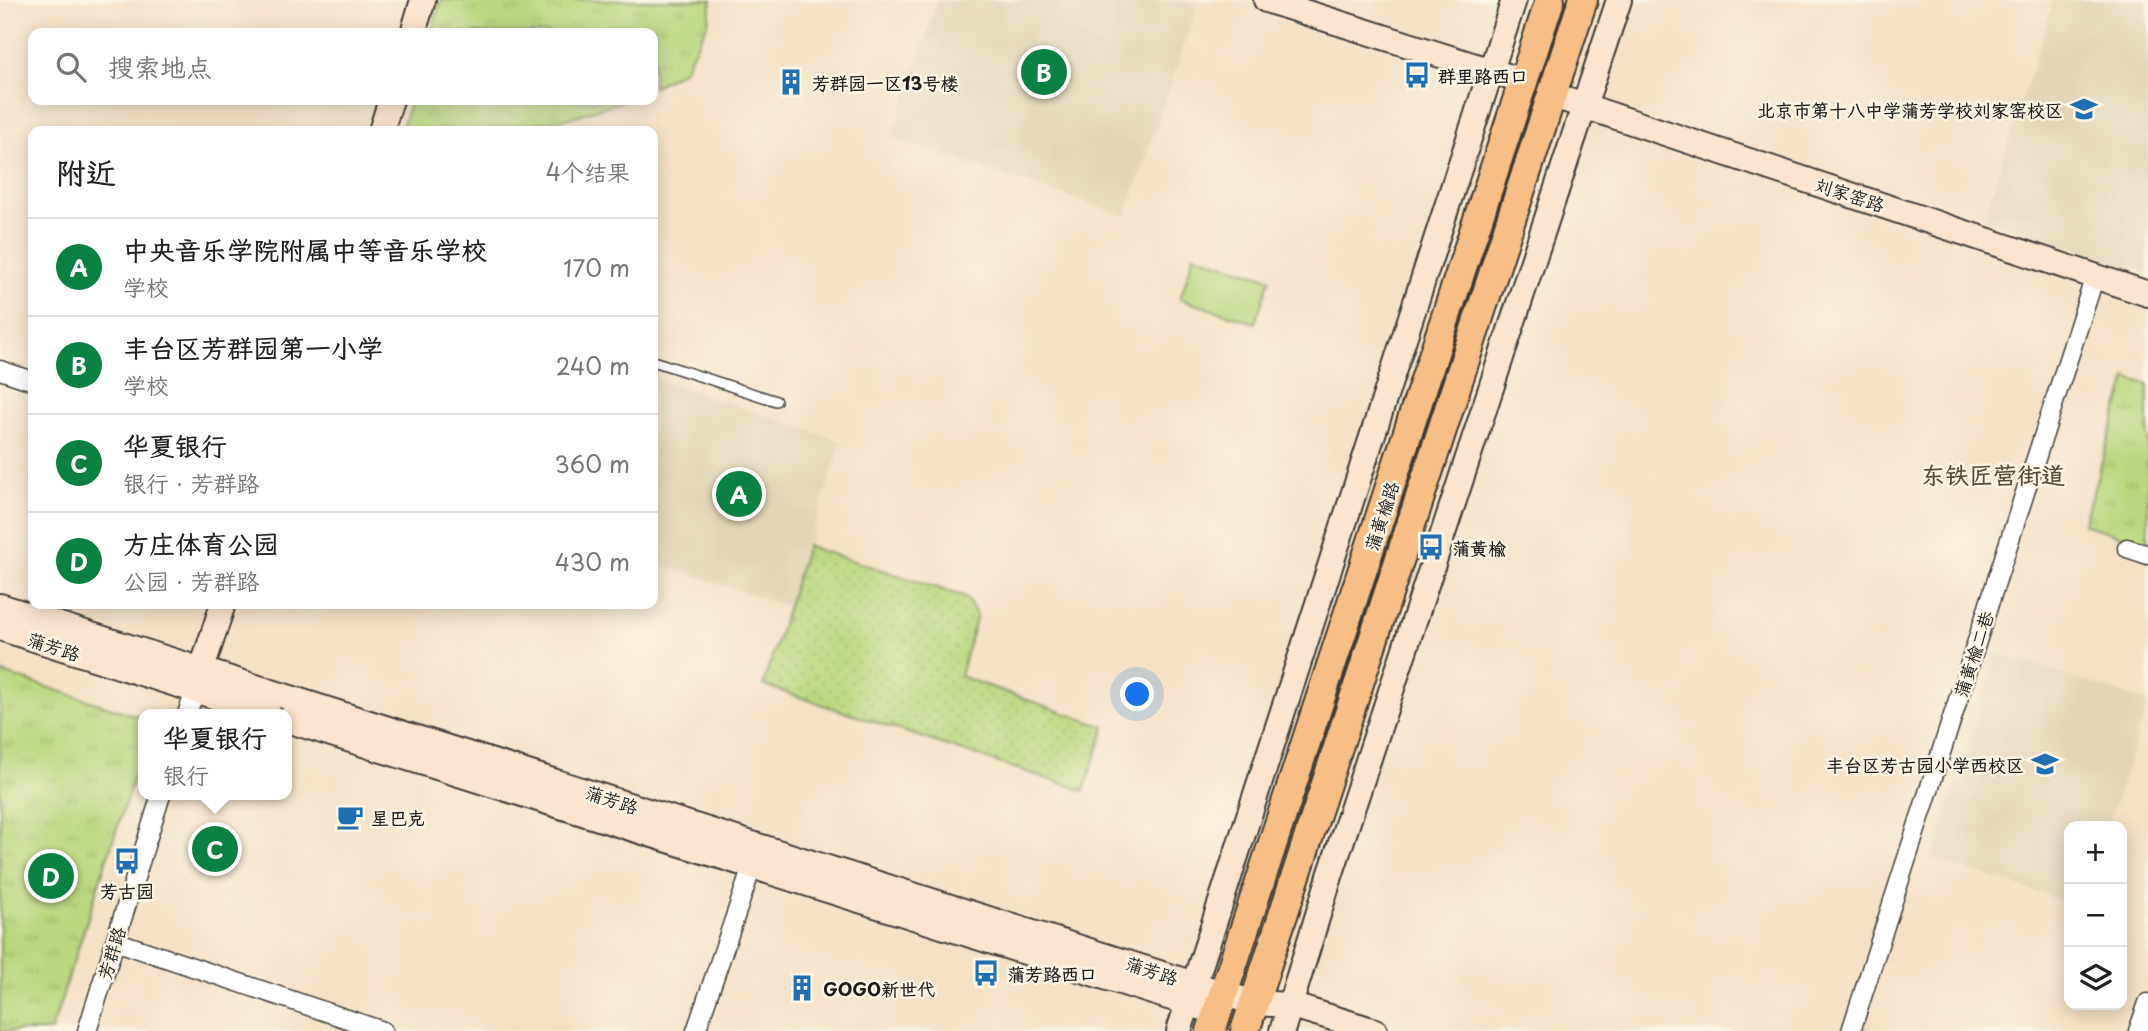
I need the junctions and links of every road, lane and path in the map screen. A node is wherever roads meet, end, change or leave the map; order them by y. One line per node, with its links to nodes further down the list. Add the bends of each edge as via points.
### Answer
1 (423, 0): 7 (street)
2 (1266, 0): 8 (street)
3 (1514, 0): 8 (street)
4 (1550, 0): 9 (main road, 蒲黄榆路)
5 (1583, 0): 10 (main road, 蒲黄榆路)
6 (1619, 0): 12 (street)
7 (415, 28)
8 (1491, 71): 9 (street); 33 (street)
9 (1523, 81): 37 (main road, 蒲黄榆路)
10 (1552, 94): 12 (street, 刘家窑路); 34 (main road, 蒲黄榆路)
11 (389, 105): 13 (street)
12 (1585, 106): 14 (street, 刘家窑路); 36 (street)
13 (383, 126)
14 (2095, 276): 15 (street, 刘家窑路); 45 (street, 蒲黄榆二巷)
15 (2148, 294)
16 (658, 363): 19 (lane)
17 (0, 370): 18 (street)
18 (28, 379)
19 (776, 401)
20 (2127, 548): 21 (street)
21 (2148, 555)
22 (0, 606): 25 (street, 蒲芳路)
23 (221, 609): 25 (street)
24 (0, 628): 25 (street, 蒲芳路)
25 (194, 692): 26 (street, 蒲芳路); 27 (street, 蒲芳路)
26 (250, 709)
27 (251, 709)
28 (292, 722): 33 (street, 蒲芳路)
29 (292, 722): 31 (street, 蒲芳路)
30 (158, 800): 32 (street, 芳群路)
31 (752, 867): 33 (street, 蒲芳路); 40 (street)
32 (115, 941): 38 (street, 芳群路); 39 (street)
33 (1191, 993): 37 (street, 蒲芳路); 41 (street)
34 (1254, 1003): 36 (street, 蒲芳路); 37 (street, 蒲芳路); 42 (main road, 蒲黄榆路)
35 (2148, 1003): 46 (street)
36 (1290, 1005): 43 (street); 44 (street, 蒲芳路)
37 (1217, 1012)
38 (87, 1031)
39 (383, 1031)
40 (696, 1031)
41 (1179, 1031)
42 (1245, 1031)
43 (1282, 1031)
44 (1375, 1031)
45 (1851, 1031)
46 (2138, 1031)

